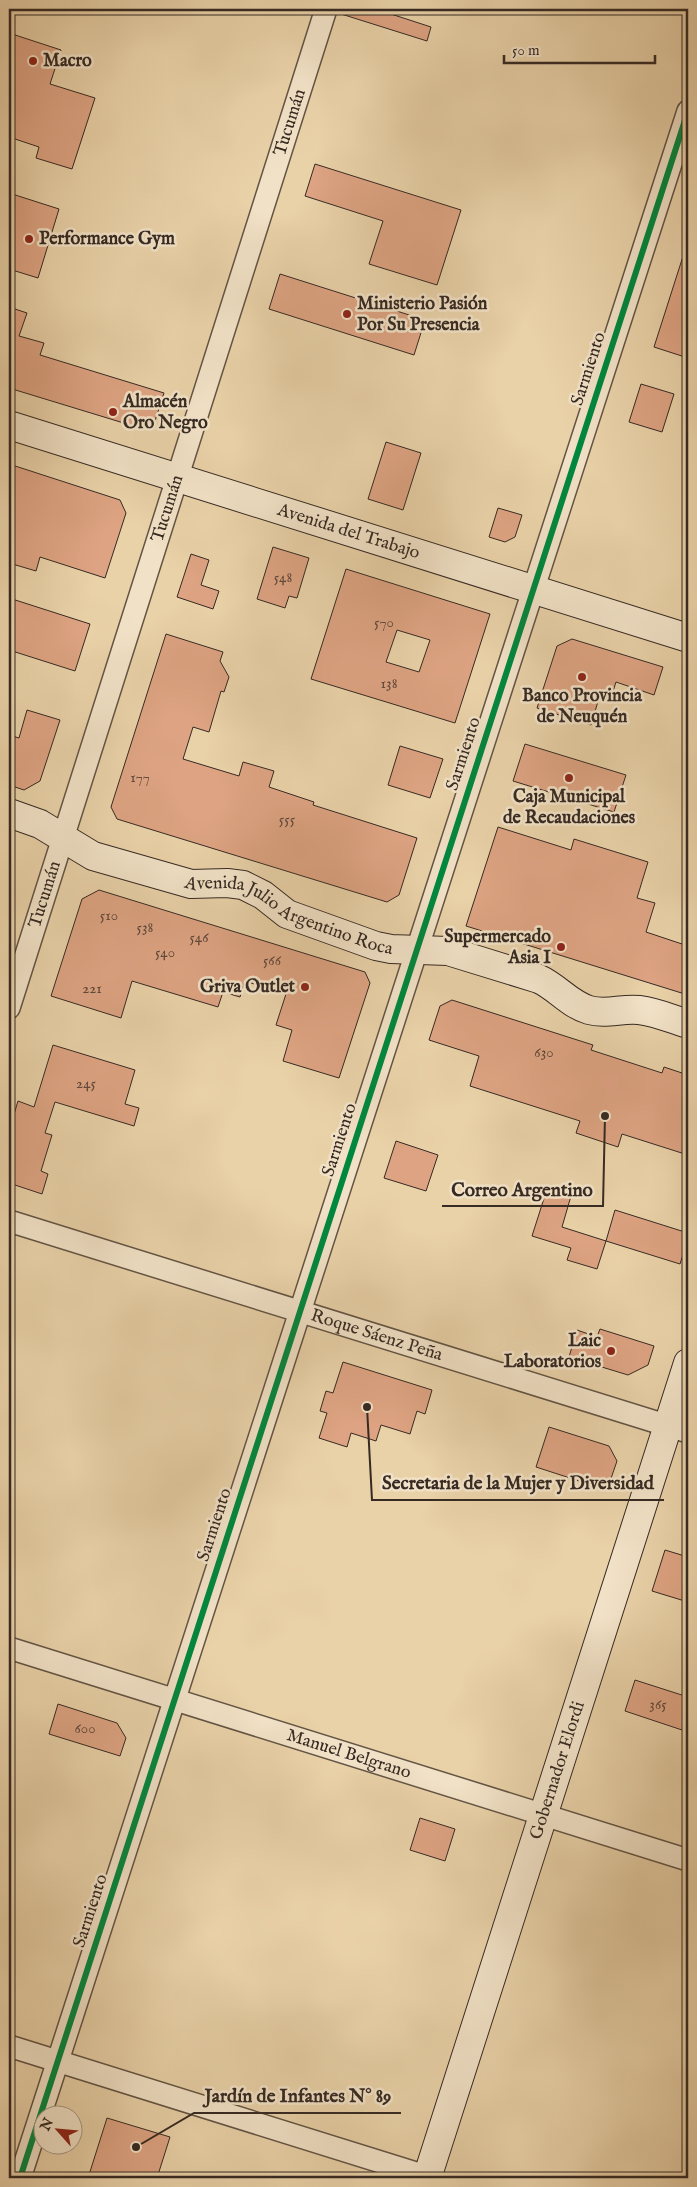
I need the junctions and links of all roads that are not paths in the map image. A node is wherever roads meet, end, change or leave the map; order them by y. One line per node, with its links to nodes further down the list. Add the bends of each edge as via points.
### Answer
1 (326, 9): 4 (street, Tucumán)
2 (688, 111): 5 (street, Sarmiento)
3 (9, 426): 4 (street, Avenida del Trabajo)
4 (177, 478): 5 (street, Avenida del Trabajo); 8 (street, Tucumán)
5 (533, 589): 6 (street, Avenida del Trabajo); 9 (street, Sarmiento)
6 (688, 638)
7 (9, 813): 8 (street, Avenida Julio Argentino Roca, via 36,822)
8 (62, 838): 9 (street, Avenida Julio Argentino Roca, via 93,856 182,882 243,885 264,895 282,911 376,946); 10 (street, Tucumán)
9 (417, 949): 11 (street, Avenida Julio Argentino Roca, via 452,952 530,976 552,985 586,1009 609,1012 639,1010); 13 (street, Sarmiento)
10 (9, 1008)
11 (688, 1024)
12 (9, 1221): 13 (street, Roque Sáenz Peña)
13 (300, 1312): 15 (street, Roque Sáenz Peña); 17 (street, Sarmiento)
14 (688, 1363): 15 (street, Gobernador Elordi)
15 (678, 1429): 18 (street, Gobernador Elordi)
16 (9, 1648): 17 (street, Manuel Belgrano)
17 (175, 1700): 18 (street, Manuel Belgrano); 21 (street, Sarmiento)
18 (544, 1815): 19 (street, Manuel Belgrano); 23 (street, Gobernador Elordi)
19 (688, 1860)
20 (9, 2046): 21 (street)
21 (58, 2062): 22 (street, Sarmiento); 23 (street)
22 (20, 2178)
23 (429, 2178)

